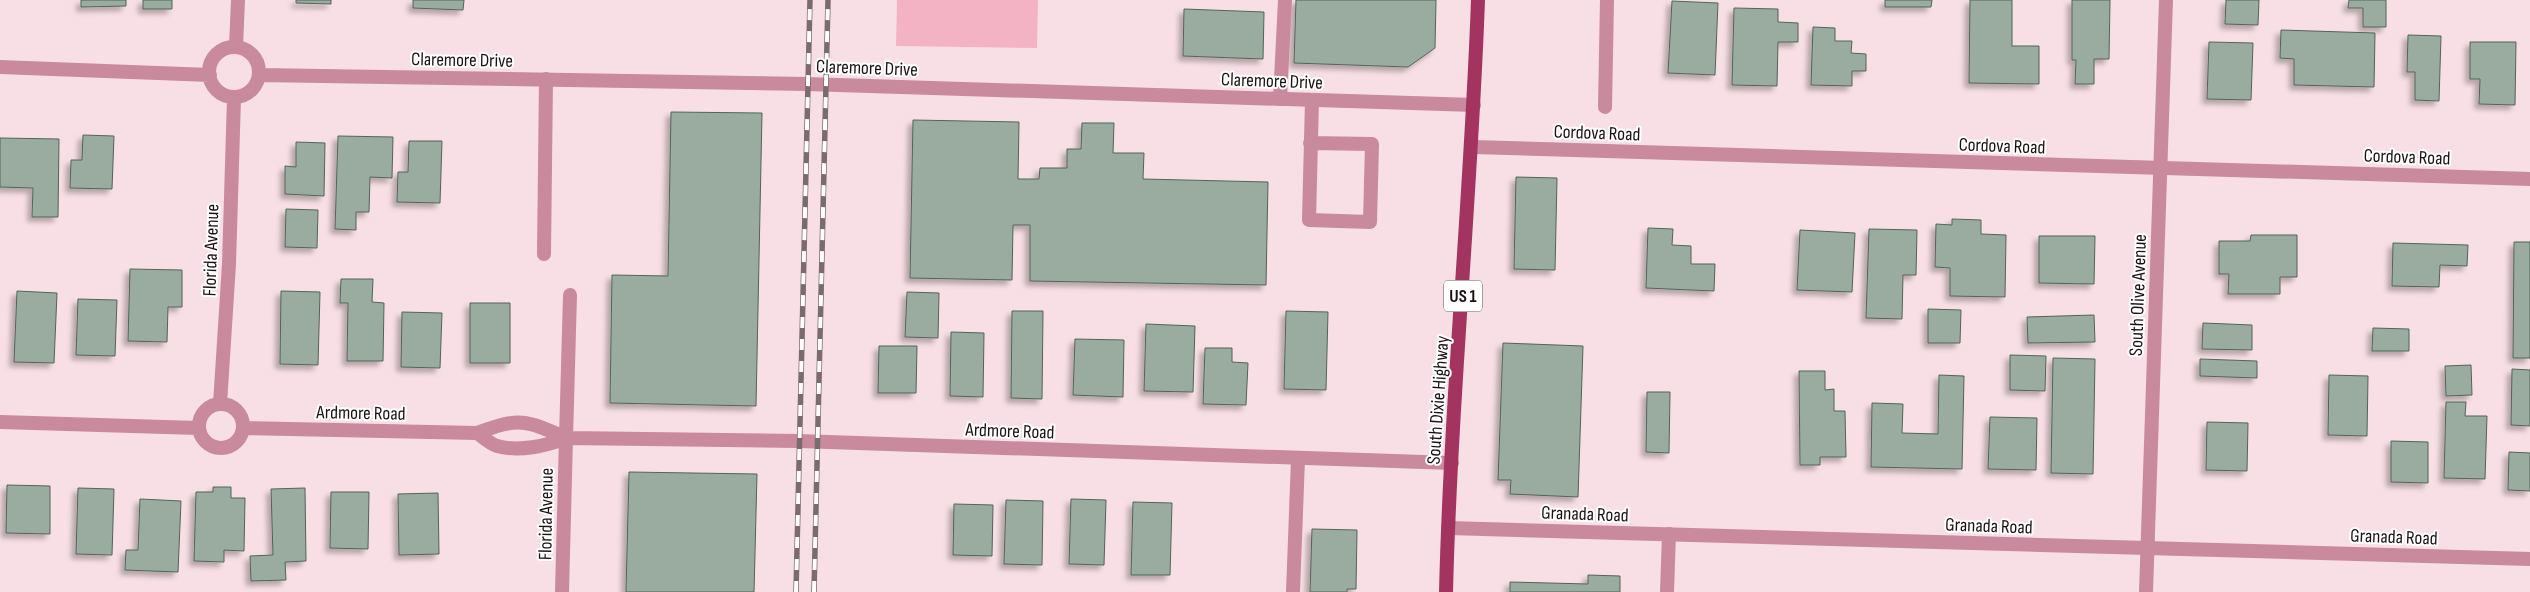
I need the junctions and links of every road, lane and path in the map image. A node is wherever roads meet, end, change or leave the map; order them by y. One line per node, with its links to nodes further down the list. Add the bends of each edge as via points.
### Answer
1 (238, 0): 6 (street)
2 (1285, 0): 12 (street)
3 (1478, 0): 14 (main road, South Dixie Highway / US 1)
4 (1607, 0): 15 (street)
5 (2166, 0): 18 (street, South Olive Avenue)
6 (236, 47): 8 (street, via 227,48 214,58); 9 (street, via 251,54 259,67)
7 (0, 67): 8 (street)
8 (210, 75): 11 (street, via 211,82 220,93)
9 (259, 75): 10 (street, Claremore Drive); 11 (street, via 254,88)
10 (546, 79): 12 (street, Claremore Drive); 20 (street)
11 (234, 98): 22 (street, Florida Avenue, via 229,264)
12 (1280, 99): 13 (street, Claremore Drive)
13 (1312, 100): 14 (street, Claremore Drive); 16 (street)
14 (1474, 105): 17 (main road, South Dixie Highway / US 1)
15 (1605, 107)
16 (1310, 143): 16 (street, via 1309,220 1370,222 1372,144)
17 (1473, 146): 18 (street, Cordova Road); 29 (main road, South Dixie Highway / US 1)
18 (2160, 168): 19 (street, Cordova Road); 32 (street, South Olive Avenue)
19 (2530, 179)
20 (544, 254)
21 (570, 295): 27 (street, Florida Avenue)
22 (220, 404): 24 (street, via 207,409); 25 (street, via 228,405 240,414)
23 (0, 422): 24 (street)
24 (198, 428): 25 (street, via 204,441 217,448 237,442)
25 (243, 428): 26 (street, Ardmore Road)
26 (477, 433): 27 (street, Ardmore Road, via 504,422 529,422); 27 (street, Ardmore Road, via 496,446 541,447)
27 (566, 438): 28 (street, Ardmore Road, via 799,441); 34 (street, Florida Avenue)
28 (1298, 459): 29 (street, Ardmore Road); 35 (street)
29 (1452, 463): 30 (main road, South Dixie Highway / US 1)
30 (1448, 528): 31 (street, Granada Road); 36 (main road, South Dixie Highway / US 1)
31 (1669, 534): 32 (street, Granada Road); 37 (street)
32 (2148, 548): 33 (street, Granada Road); 38 (street, South Olive Avenue)
33 (2530, 559)
34 (562, 592)
35 (1292, 592)
36 (1446, 592)
37 (1667, 592)
38 (2146, 592)

